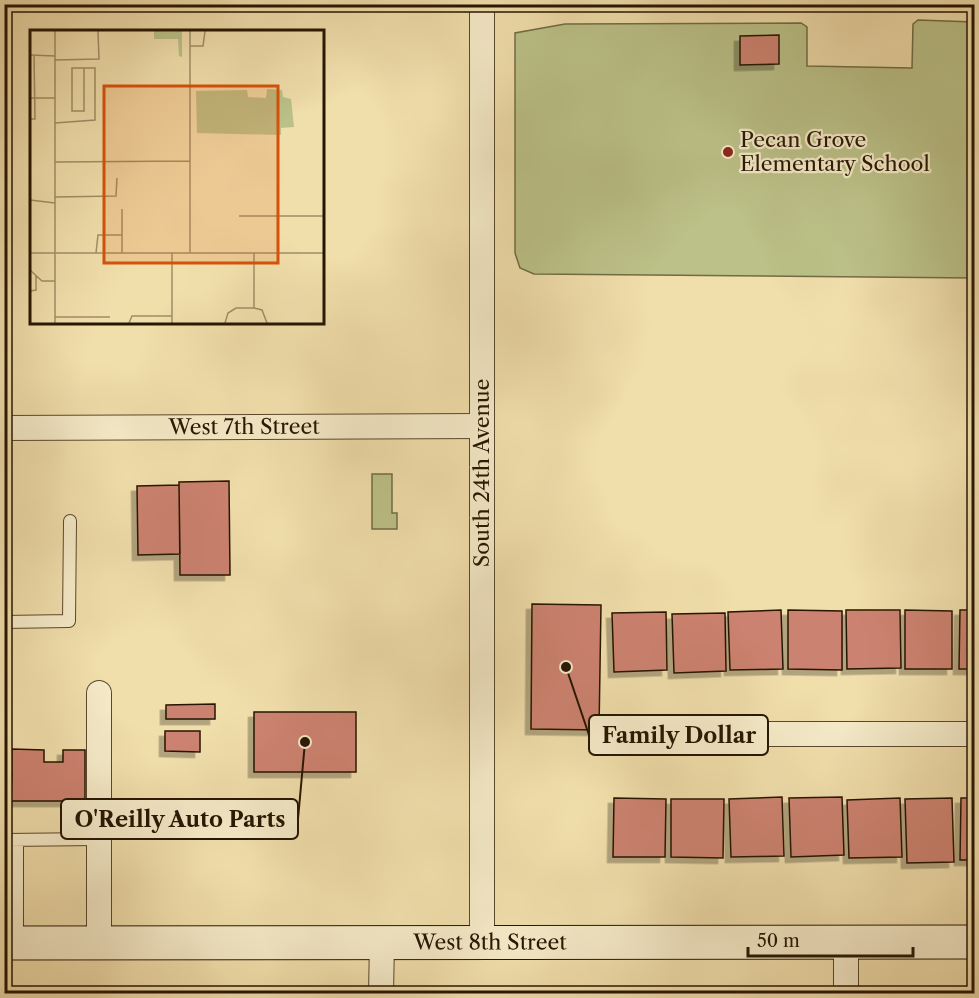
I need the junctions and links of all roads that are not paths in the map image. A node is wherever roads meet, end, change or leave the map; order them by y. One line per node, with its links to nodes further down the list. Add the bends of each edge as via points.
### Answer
1 (482, 4): 2 (street, South 24th Avenue)
2 (482, 426): 3 (street, West 7th Street); 12 (street, South 24th Avenue)
3 (4, 428)
4 (70, 521): 5 (lane, via 69,621)
5 (4, 622)
6 (99, 693): 9 (street)
7 (761, 734): 8 (street)
8 (975, 734)
9 (99, 839): 10 (lane); 16 (street)
10 (11, 840): 15 (lane)
11 (382, 942): 12 (main road, West 8th Street); 16 (main road, West 8th Street); 17 (street)
12 (482, 942): 13 (main road, West 8th Street)
13 (846, 942): 14 (main road, West 8th Street); 18 (street)
14 (975, 942)
15 (11, 943): 16 (main road, West 8th Street)
16 (99, 943)
17 (381, 993)
18 (846, 993)

